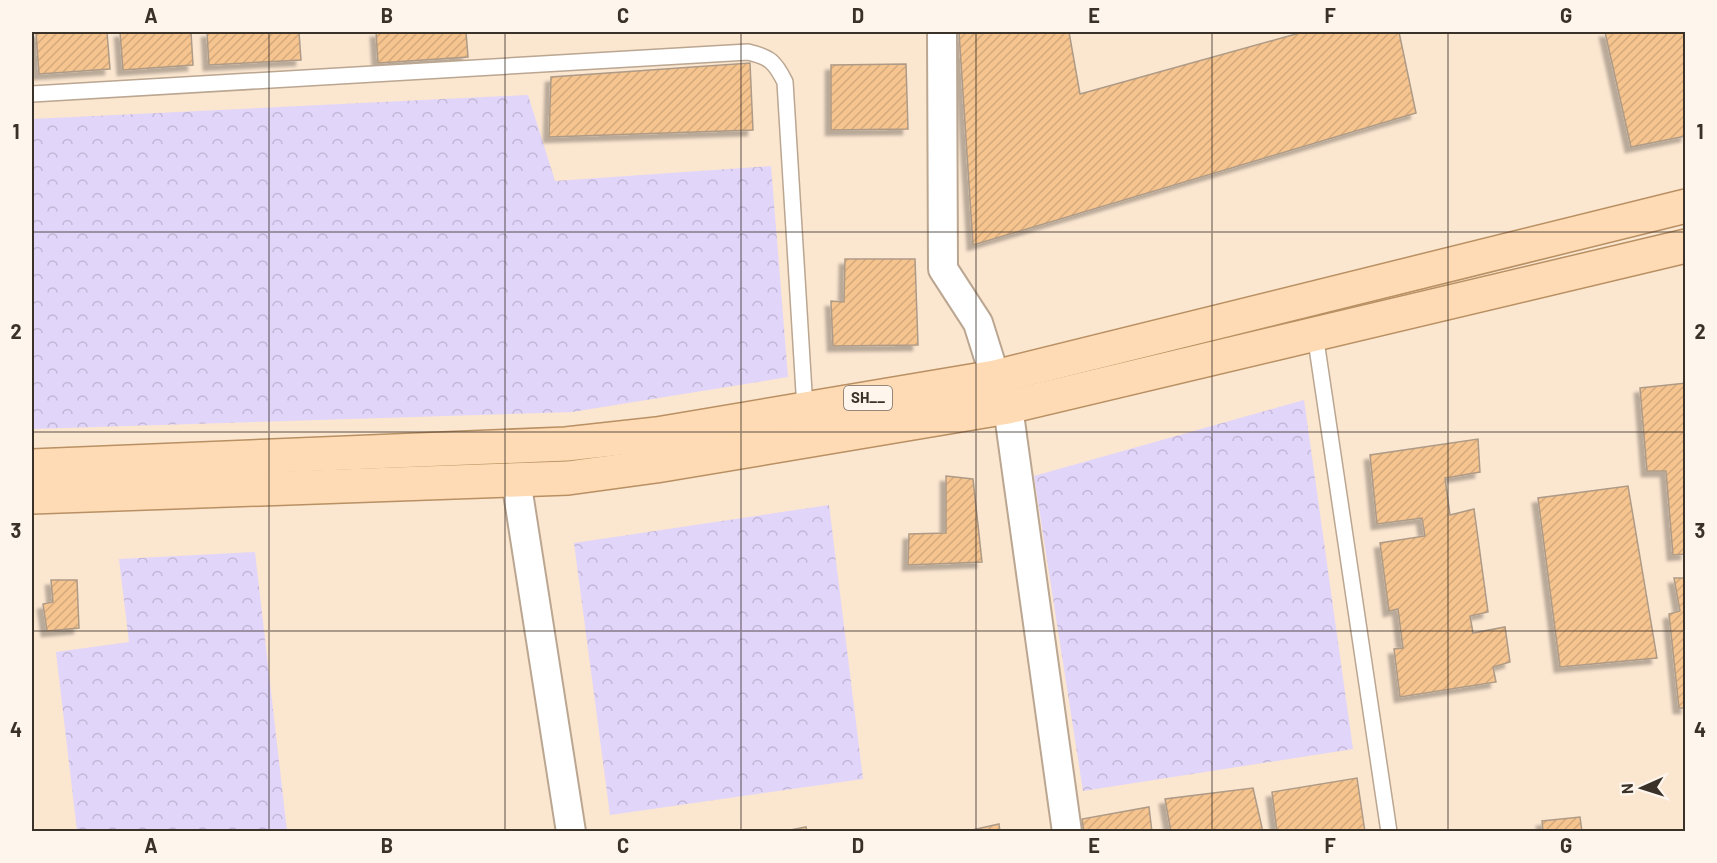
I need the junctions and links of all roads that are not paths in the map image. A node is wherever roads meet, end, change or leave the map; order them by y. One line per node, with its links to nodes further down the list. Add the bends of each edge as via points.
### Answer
1 (942, 32): 6 (street, via 944,269 978,322)
2 (32, 94): 8 (lane, via 748,52 763,56 777,65 785,82)
3 (1686, 207): 6 (main road, SH__)
4 (1686, 246): 5 (main road)
5 (1315, 334): 7 (main road); 14 (lane)
6 (995, 377): 7 (street); 8 (main road, SH__)
7 (1008, 406): 10 (main road, via 656,466 568,478); 13 (street)
8 (805, 409): 9 (main road, SH__, via 657,434 566,444)
9 (32, 466)
10 (516, 480): 11 (main road); 12 (street)
11 (32, 497)
12 (571, 831)
13 (1067, 831)
14 (1389, 831)

